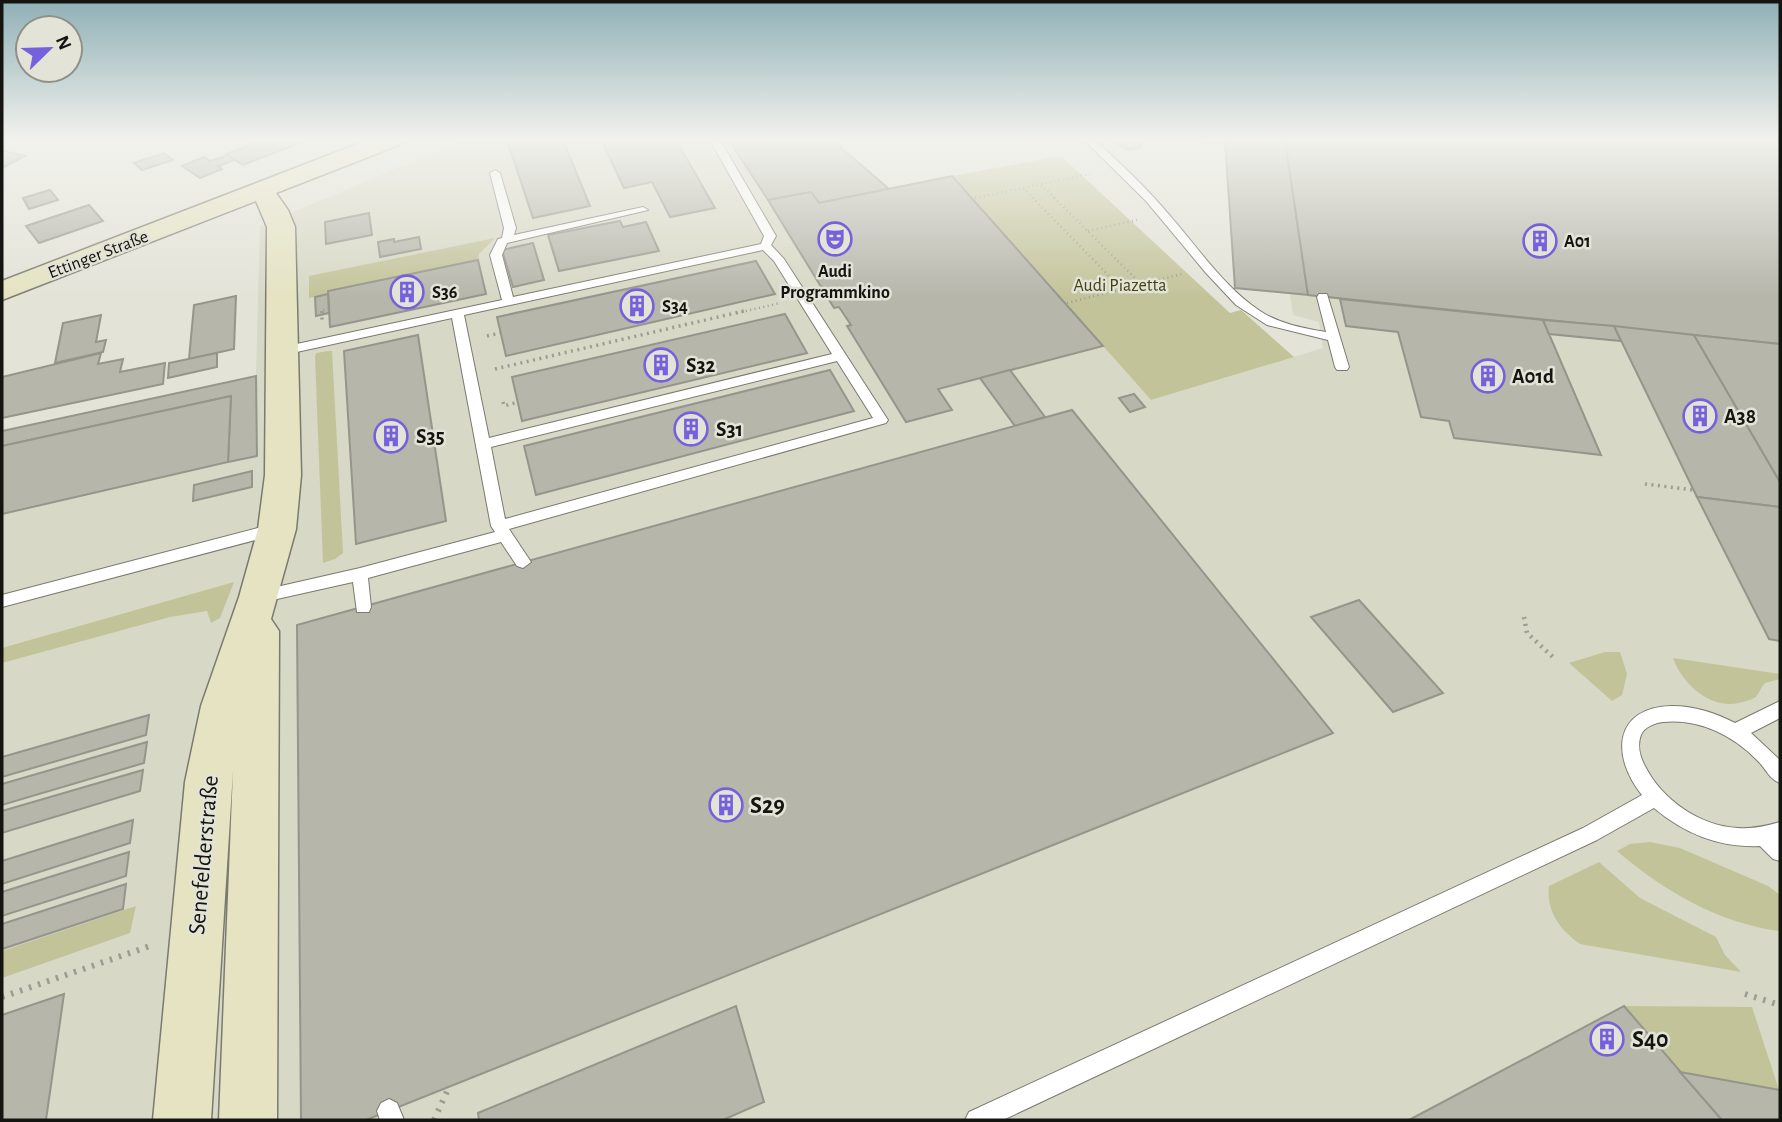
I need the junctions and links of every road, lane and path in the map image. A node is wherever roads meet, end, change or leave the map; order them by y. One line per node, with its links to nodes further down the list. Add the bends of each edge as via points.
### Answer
1 (261, 192): 18 (street, Ettinger Straße)
2 (262, 192): 25 (street, Senefelderstraße, via 281,227)
3 (500, 192): 13 (lane, via 510,228)
4 (746, 192): 14 (lane, via 771,236)
5 (1002, 192): 9 (path)
6 (1027, 192): 17 (path)
7 (1049, 192): 12 (path)
8 (1143, 192): 24 (lane, via 1228,290 1255,313 1271,322)
9 (975, 198)
10 (643, 210): 13 (lane)
11 (1131, 221): 12 (path)
12 (1087, 231): 16 (path)
13 (508, 238): 20 (lane, via 496,250)
14 (765, 246): 20 (lane); 26 (lane, via 778,259)
15 (1186, 273): 16 (path)
16 (1141, 284): 17 (path)
17 (1122, 289): 22 (path)
18 (2, 291)
19 (1323, 297): 24 (lane)
20 (508, 301): 23 (lane)
21 (791, 301): 28 (path)
22 (1068, 303)
23 (457, 312): 25 (lane); 29 (lane)
24 (1334, 337): 27 (lane)
25 (283, 351): 32 (street, Senefelderstraße, via 283,475)
26 (839, 356): 29 (lane); 33 (lane, via 881,421)
27 (1342, 367)
28 (495, 369)
29 (482, 444): 33 (lane)
30 (1645, 484): 31 (path)
31 (1694, 490)
32 (277, 528): 36 (street, Senefelderstraße); 37 (lane)
33 (502, 531): 34 (lane); 35 (lane)
34 (523, 562)
35 (360, 574): 36 (lane); 38 (lane)
36 (259, 597): 52 (street, Senefelderstraße, via 223,706 208,782); 53 (street, Senefelderstraße)
37 (2, 601)
38 (363, 607)
39 (1524, 617): 40 (path, via 1527,633)
40 (1555, 659)
41 (1780, 709): 42 (lane)
42 (1735, 732): 43 (lane); 44 (lane, via 1685,713 1645,718 1636,726 1630,750 1634,765)
43 (1779, 770)
44 (1657, 797): 45 (lane, via 1699,827 1746,840); 55 (lane, via 1590,834)
45 (1773, 834): 46 (lane)
46 (1780, 852)
47 (155, 945): 49 (path)
48 (1745, 994): 50 (path)
49 (2, 997)
50 (1780, 1005)
51 (449, 1087): 54 (path)
52 (182, 1120)
53 (248, 1120)
54 (434, 1120)
55 (977, 1120)

